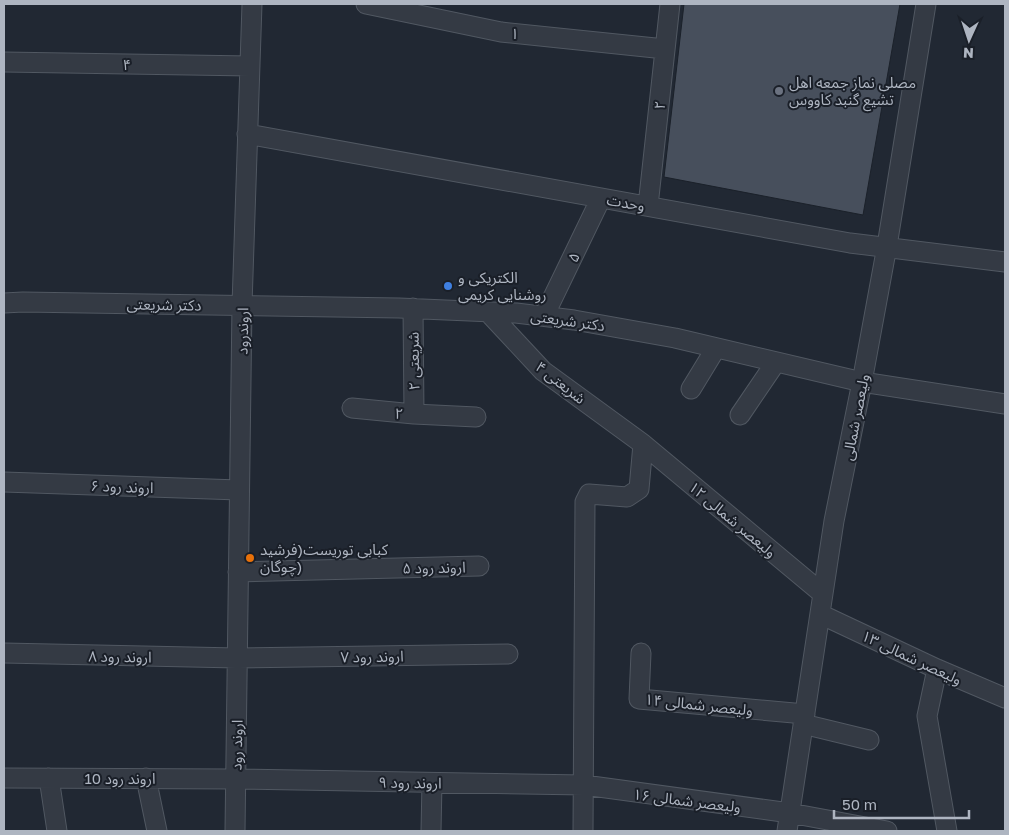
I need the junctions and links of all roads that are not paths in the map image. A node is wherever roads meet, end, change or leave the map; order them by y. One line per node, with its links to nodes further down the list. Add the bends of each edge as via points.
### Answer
1 (252, 4): 7 (street, اروندرود)
2 (366, 4): 5 (street, ۱, via 501,32)
3 (670, 4): 5 (street, ۲)
4 (926, 4): 11 (street, ولیعصر شمالی)
5 (665, 49): 10 (street, ۲)
6 (4, 62): 7 (street, ۴)
7 (250, 66): 8 (street, اروندرود)
8 (248, 134): 9 (street, وحدت); 14 (street, اروندرود)
9 (601, 198): 10 (street, وحدت); 17 (street, ۵)
10 (648, 206): 11 (street, وحدت, via 850,243)
11 (887, 246): 12 (street, وحدت); 20 (street, ولیعصر شمالی)
12 (1005, 262)
13 (4, 303): 14 (street, دکتر شریعتی)
14 (242, 305): 15 (street, دکتر شریعتی); 29 (street, اروندرود)
15 (412, 308): 16 (street, دکتر شریعتی); 24 (street, شریعتی ۲)
16 (488, 312): 17 (street, دکتر شریعتی); 27 (street, شریعتی ۴, via 543,371)
17 (544, 316): 18 (street, دکتر شریعتی, via 666,336)
18 (716, 348): 19 (street, دکتر شریعتی); 21 (street)
19 (776, 362): 20 (street, دکتر شریعتی); 25 (street)
20 (862, 382): 22 (street, دکتر شریعتی); 32 (street, ولیعصر شمالی)
21 (691, 388)
22 (1005, 404)
23 (352, 408): 24 (street, ۲)
24 (414, 414): 26 (street, ۲)
25 (740, 415)
26 (476, 417)
27 (643, 444): 32 (street, ولیعصر شمالی ۱۲); 47 (street, via 639,489 627,497 590,494 585,502)
28 (4, 482): 29 (street, اروند رود ۶)
29 (239, 490): 31 (street, اروندرود)
30 (479, 566): 31 (street, اروند رود ۵)
31 (238, 572): 37 (street, اروندرود)
32 (823, 594): 33 (street, ولیعصر شمالی)
33 (820, 614): 38 (street, ولیعصر شمالی ۱۳); 40 (street, ولیعصر شمالی)
34 (4, 653): 37 (street, اروند رود ۸)
35 (641, 653): 40 (street, ولیعصر شمالی ۱۴, via 639,699)
36 (508, 654): 37 (street, اروند رود ۷)
37 (237, 658): 45 (street, اروند رود)
38 (937, 669): 39 (street, ولیعصر شمالی ۱۳); 55 (street, via 927,716)
39 (1005, 698)
40 (804, 719): 41 (street); 48 (street, ولیعصر شمالی)
41 (869, 740)
42 (4, 778): 43 (street, اروند رود 10)
43 (49, 778): 44 (street, اروند رود 10); 49 (street)
44 (146, 778): 45 (street, اروند رود 10); 50 (street)
45 (236, 779): 46 (street, اروند رود ۹); 51 (street, اروند رود)
46 (432, 783): 47 (street, اروند رود ۹); 52 (street)
47 (584, 786): 48 (street, ولیعصر شمالی ۱۶); 53 (street)
48 (788, 822): 54 (street, ولیعصر شمالی ۱۶)
49 (57, 831)
50 (157, 831)
51 (235, 831)
52 (431, 831)
53 (583, 831)
54 (887, 831)
55 (947, 831)

